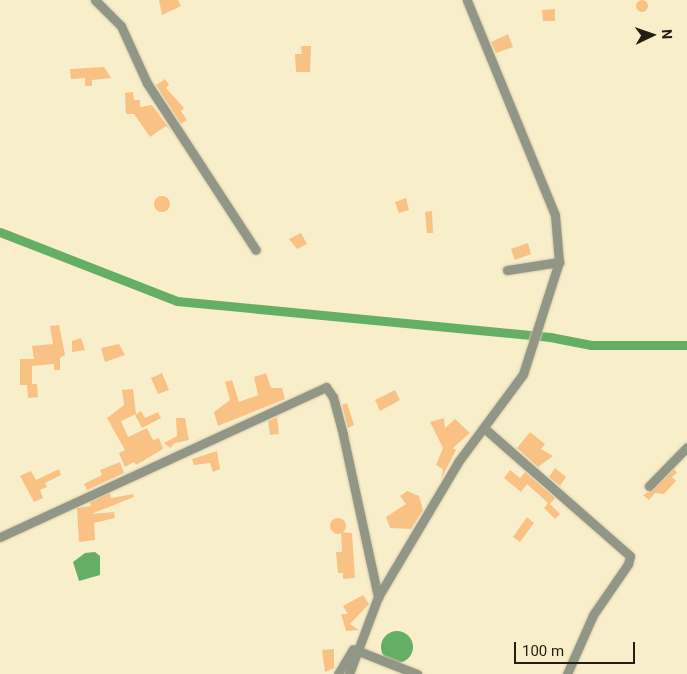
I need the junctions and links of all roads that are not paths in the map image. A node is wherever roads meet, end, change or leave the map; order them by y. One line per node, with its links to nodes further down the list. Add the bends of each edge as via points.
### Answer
1 (95, 0): 3 (street, via 121,26 147,83)
2 (466, 0): 4 (street, via 555,215)
3 (256, 250)
4 (559, 262): 5 (street); 6 (street, via 523,374)
5 (507, 270)
6 (484, 428): 10 (street, via 458,462); 16 (street, via 630,556 628,564 593,614)
7 (687, 447): 8 (street, via 665,465)
8 (649, 486)
9 (0, 537): 10 (street, via 326,386 333,397 343,435)
10 (378, 598): 11 (street)
11 (359, 640): 12 (street); 13 (street)
12 (356, 650): 14 (street); 15 (street)
13 (338, 674)
14 (349, 674)
15 (417, 674)
16 (567, 674)

